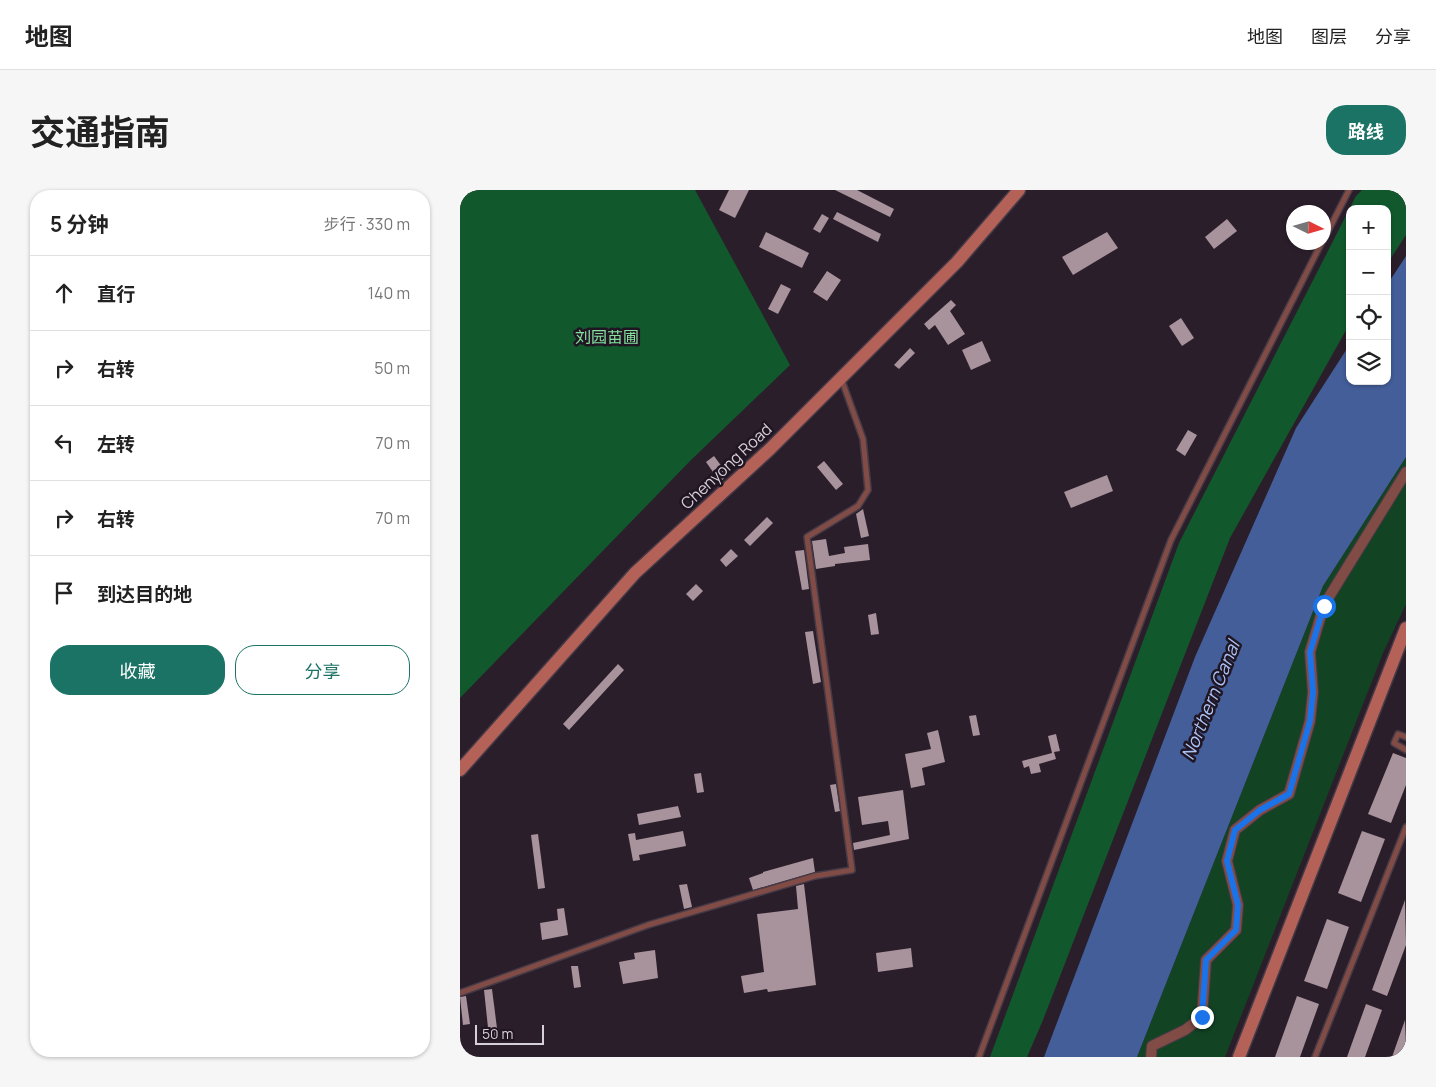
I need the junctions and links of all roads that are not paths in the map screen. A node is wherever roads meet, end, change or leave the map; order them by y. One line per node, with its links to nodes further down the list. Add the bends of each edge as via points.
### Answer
1 (1019, 190): 5 (main road, Chenyong Road, via 957,262)
2 (1349, 190): 3 (lane)
3 (1331, 225)
4 (1318, 250): 13 (lane, via 1171,540)
5 (841, 378): 10 (main road, Chenyong Road, via 770,449 636,573); 12 (lane, via 863,440 868,490 858,506 806,537 852,870 815,876 648,925)
6 (1406, 472): 14 (street, via 1324,606 1310,652 1313,692 1310,721 1289,794 1260,810 1235,830 1227,861 1238,905 1236,930 1206,960 1202,1017 1185,1030 1152,1046)
7 (1406, 628): 15 (main road)
8 (1406, 737): 9 (lane, via 1398,734 1394,743)
9 (1406, 750)
10 (460, 770)
11 (1406, 827): 16 (lane)
12 (460, 993)
13 (979, 1057)
14 (1150, 1057)
15 (1239, 1057)
16 (1315, 1057)

